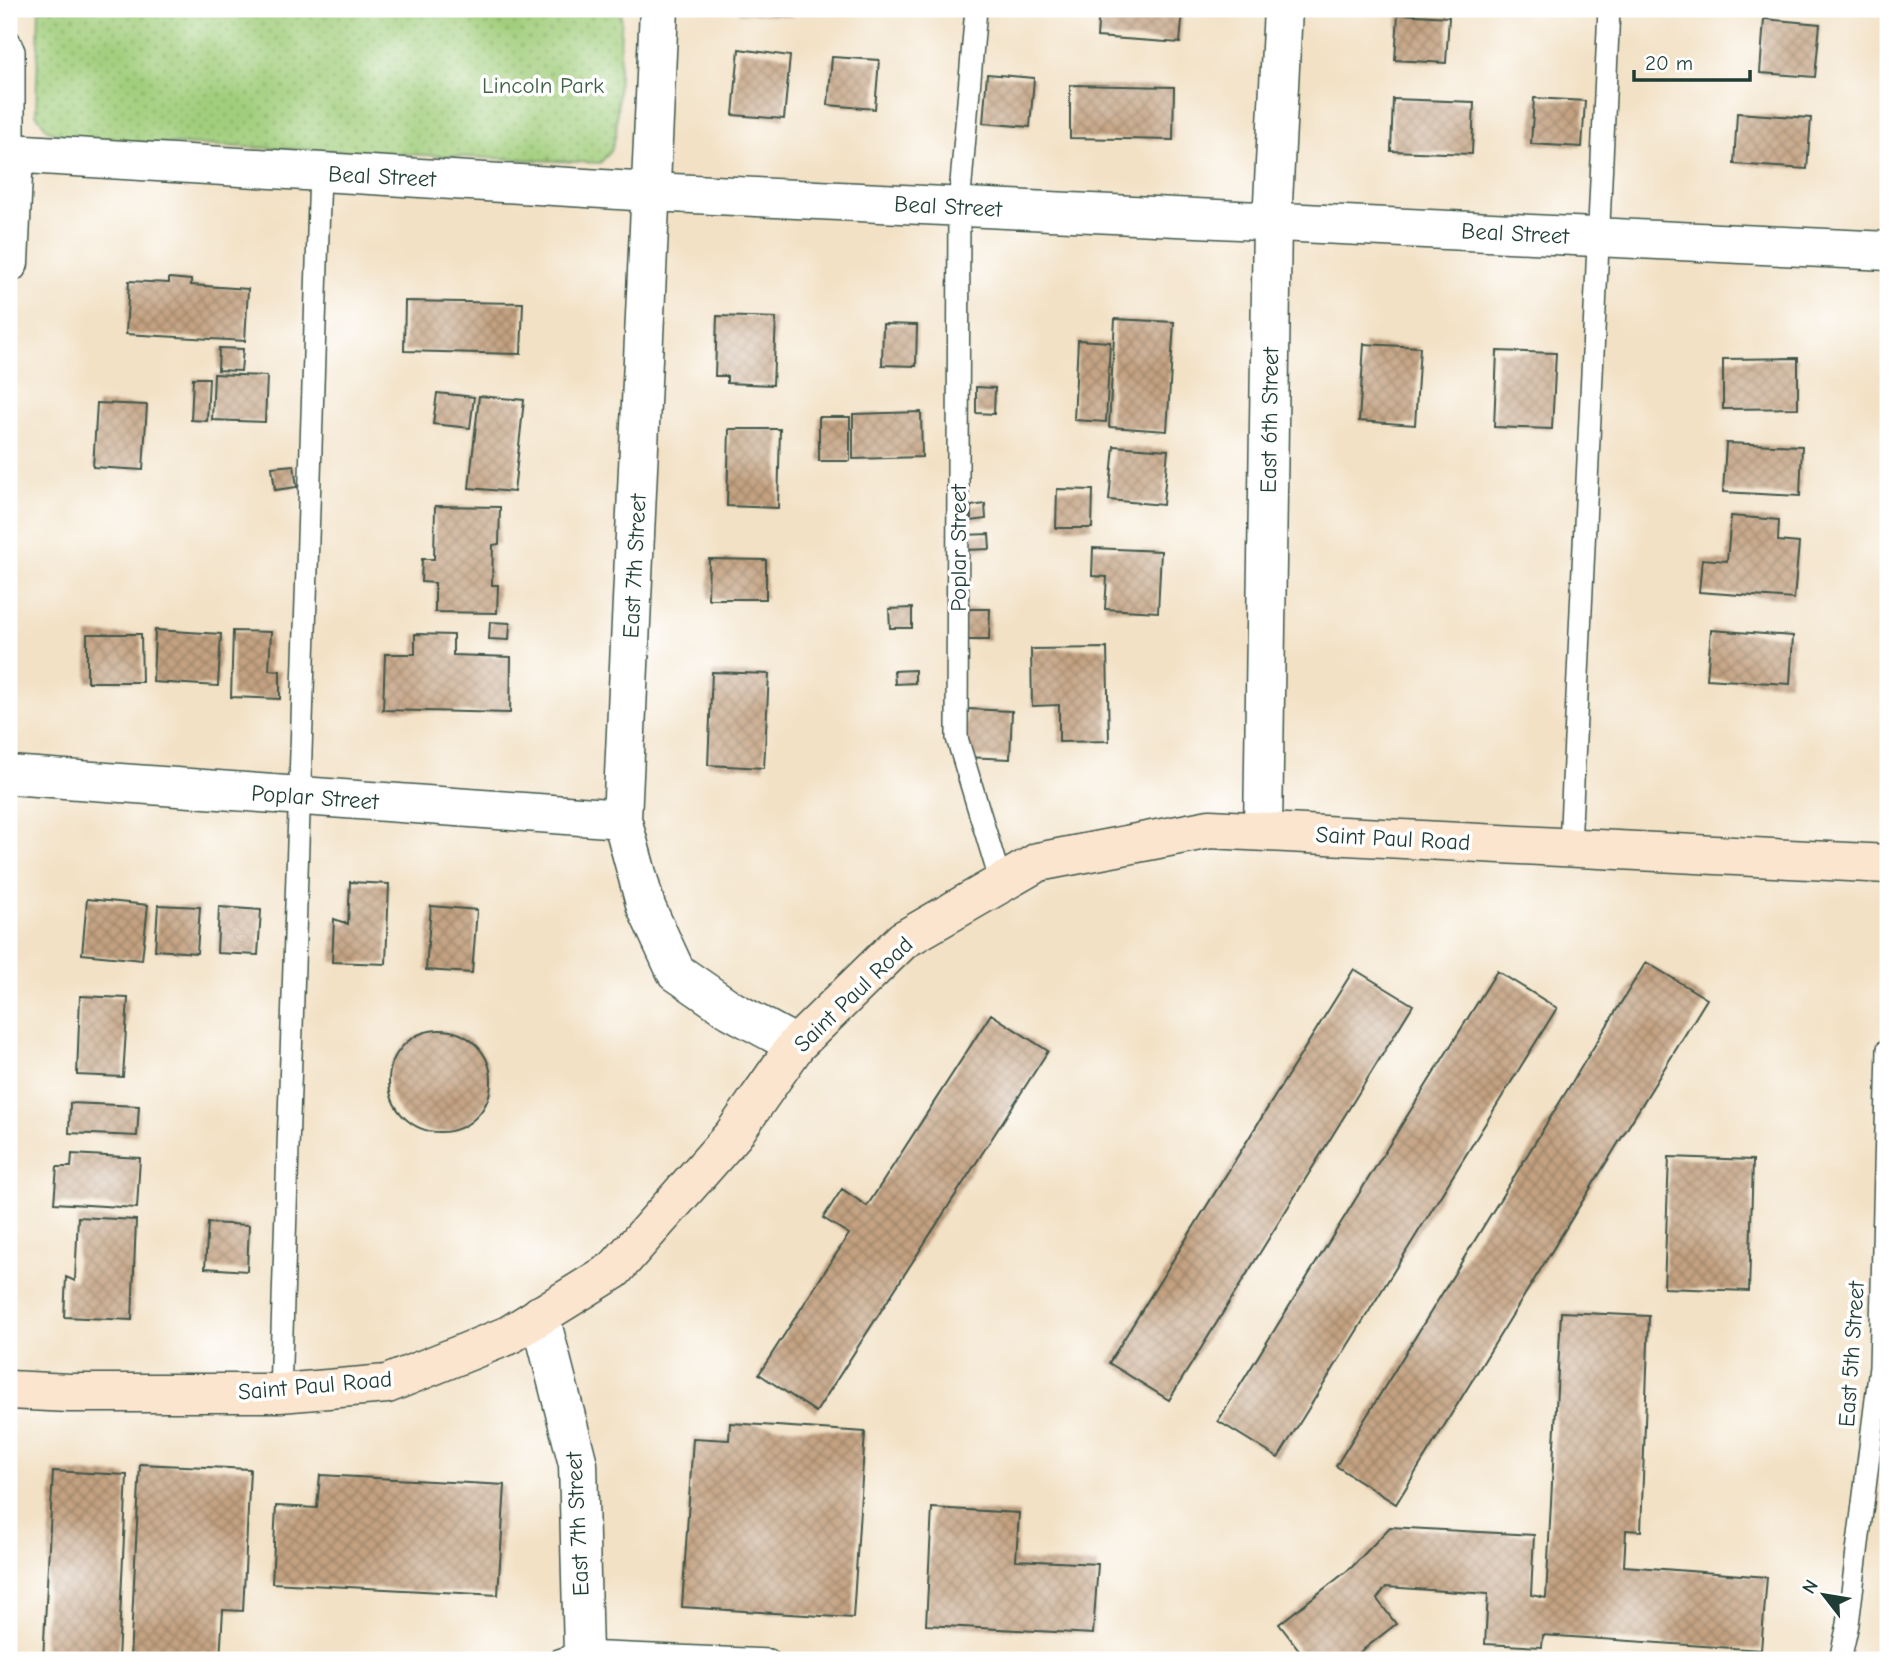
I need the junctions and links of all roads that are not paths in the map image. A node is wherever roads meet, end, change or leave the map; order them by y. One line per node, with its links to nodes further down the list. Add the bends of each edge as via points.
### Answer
1 (659, 9): 8 (street, East 7th Street)
2 (975, 9): 9 (lane, Poplar Street)
3 (1283, 9): 10 (street, East 6th Street)
4 (1609, 9): 11 (lane)
5 (9, 40): 6 (lane, via 13,51)
6 (11, 153): 7 (street, Beal Street); 13 (street)
7 (320, 172): 8 (street, Beal Street); 15 (lane)
8 (651, 192): 9 (street, Beal Street); 16 (street, East 7th Street)
9 (959, 206): 10 (street, Beal Street); 20 (lane, Poplar Street, via 957,738)
10 (1272, 221): 11 (street, Beal Street); 17 (street, East 6th Street)
11 (1598, 237): 12 (street, Beal Street); 18 (lane)
12 (1888, 251)
13 (9, 263)
14 (9, 775): 15 (street, Poplar Street)
15 (300, 796): 16 (street, Poplar Street); 25 (lane)
16 (622, 819): 21 (street, East 7th Street, via 646,907 676,972 731,1010)
17 (1263, 831): 18 (main road, Saint Paul Road); 20 (main road, Saint Paul Road, via 1210,829 1038,862)
18 (1570, 847): 19 (main road, Saint Paul Road)
19 (1888, 864)
20 (1001, 883): 21 (main road, Saint Paul Road, via 903,940)
21 (796, 1045): 23 (main road, Saint Paul Road, via 733,1135 614,1270)
22 (1888, 1049): 28 (lane, East 5th Street, via 1880,1367)
23 (540, 1315): 25 (main road, Saint Paul Road, via 509,1335 387,1384); 26 (street, East 7th Street, via 578,1464)
24 (9, 1390): 25 (main road, Saint Paul Road)
25 (280, 1393)
26 (571, 1656): 27 (lane)
27 (769, 1660)
28 (1840, 1660)

